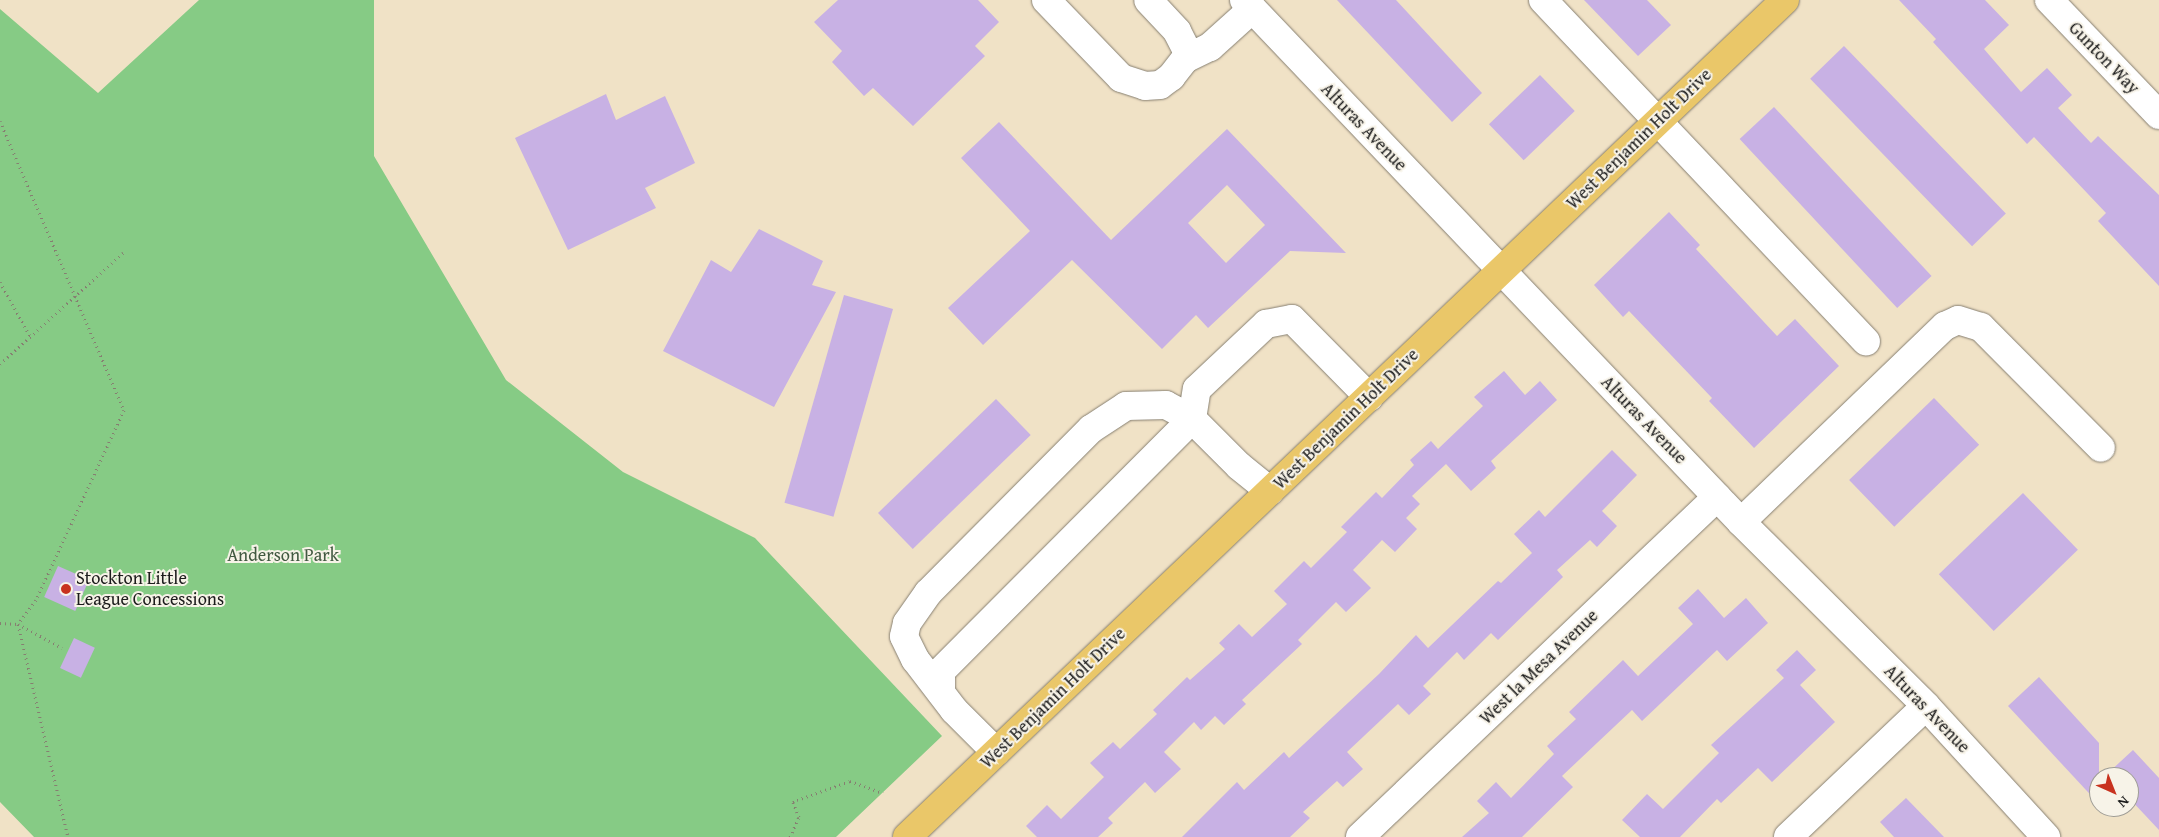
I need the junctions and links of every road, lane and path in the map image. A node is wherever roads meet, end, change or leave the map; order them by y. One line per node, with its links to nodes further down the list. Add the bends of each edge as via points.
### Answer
1 (1046, 0): 7 (street, via 1129,83 1160,85 1179,69)
2 (1148, 0): 7 (street, via 1184,42)
3 (1543, 0): 10 (street)
4 (1785, 0): 10 (main road, West Benjamin Holt Drive)
5 (2049, 0): 8 (street, Gunton Way)
6 (1248, 5): 7 (street, via 1210,47); 12 (street, Alturas Avenue)
7 (1185, 59)
8 (2159, 115)
9 (0, 121): 14 (path)
10 (1656, 123): 12 (main road, West Benjamin Holt Drive); 16 (street)
11 (123, 253): 14 (path)
12 (1502, 270): 18 (main road, West Benjamin Holt Drive); 22 (street, Alturas Avenue)
13 (0, 282): 15 (path)
14 (77, 296): 15 (path); 25 (path, via 124,410 36,600)
15 (32, 338): 17 (path)
16 (1866, 342)
17 (0, 364)
18 (1369, 397): 19 (street, via 1292,318 1266,324 1197,388); 21 (main road, West Benjamin Holt Drive)
19 (1192, 418): 21 (street, via 1239,466); 27 (street, via 941,671); 27 (street, via 1166,405 1145,403 1126,406 1104,418 928,593 915,608 904,636 915,659)
20 (2101, 448): 23 (street, via 1980,327 1958,320 1945,326)
21 (1270, 491): 29 (main road, West Benjamin Holt Drive)
22 (1717, 497): 23 (street, Alturas Avenue); 34 (street, West la Mesa Avenue)
23 (1742, 522): 28 (street, Alturas Avenue)
24 (0, 623): 25 (path)
25 (18, 624): 26 (path); 31 (path)
26 (62, 648)
27 (941, 692): 29 (street, via 954,710)
28 (1926, 706): 35 (street); 36 (street, Alturas Avenue)
29 (996, 752): 33 (main road, West Benjamin Holt Drive)
30 (883, 793): 32 (path, via 850,781 797,800 793,802 799,817)
31 (68, 837)
32 (790, 837)
33 (907, 837)
34 (1360, 837)
35 (1788, 837)
36 (2046, 837)

